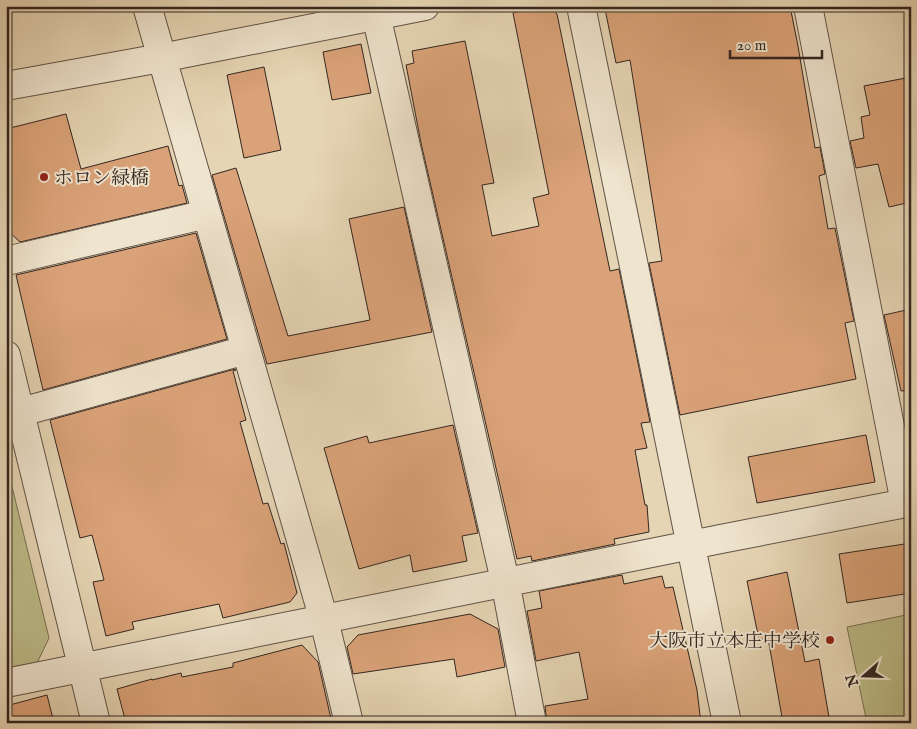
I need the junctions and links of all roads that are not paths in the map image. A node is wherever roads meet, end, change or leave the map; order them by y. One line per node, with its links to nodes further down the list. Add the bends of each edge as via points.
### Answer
1 (147, 6): 6 (street)
2 (424, 6): 5 (street)
3 (581, 6): 14 (street)
4 (808, 6): 13 (street)
5 (376, 11): 6 (street); 15 (street)
6 (161, 58): 7 (street); 8 (street)
7 (6, 86)
8 (207, 214): 9 (street); 10 (street)
9 (6, 261)
10 (246, 350): 12 (street); 16 (street)
11 (6, 355): 12 (street)
12 (21, 412): 17 (street)
13 (908, 502): 14 (street)
14 (691, 544): 15 (street); 22 (street)
15 (505, 581): 16 (street); 21 (street)
16 (324, 620): 17 (street); 20 (street)
17 (83, 668): 18 (street); 19 (street)
18 (6, 683)
19 (96, 723)
20 (349, 723)
21 (532, 723)
22 (726, 723)

